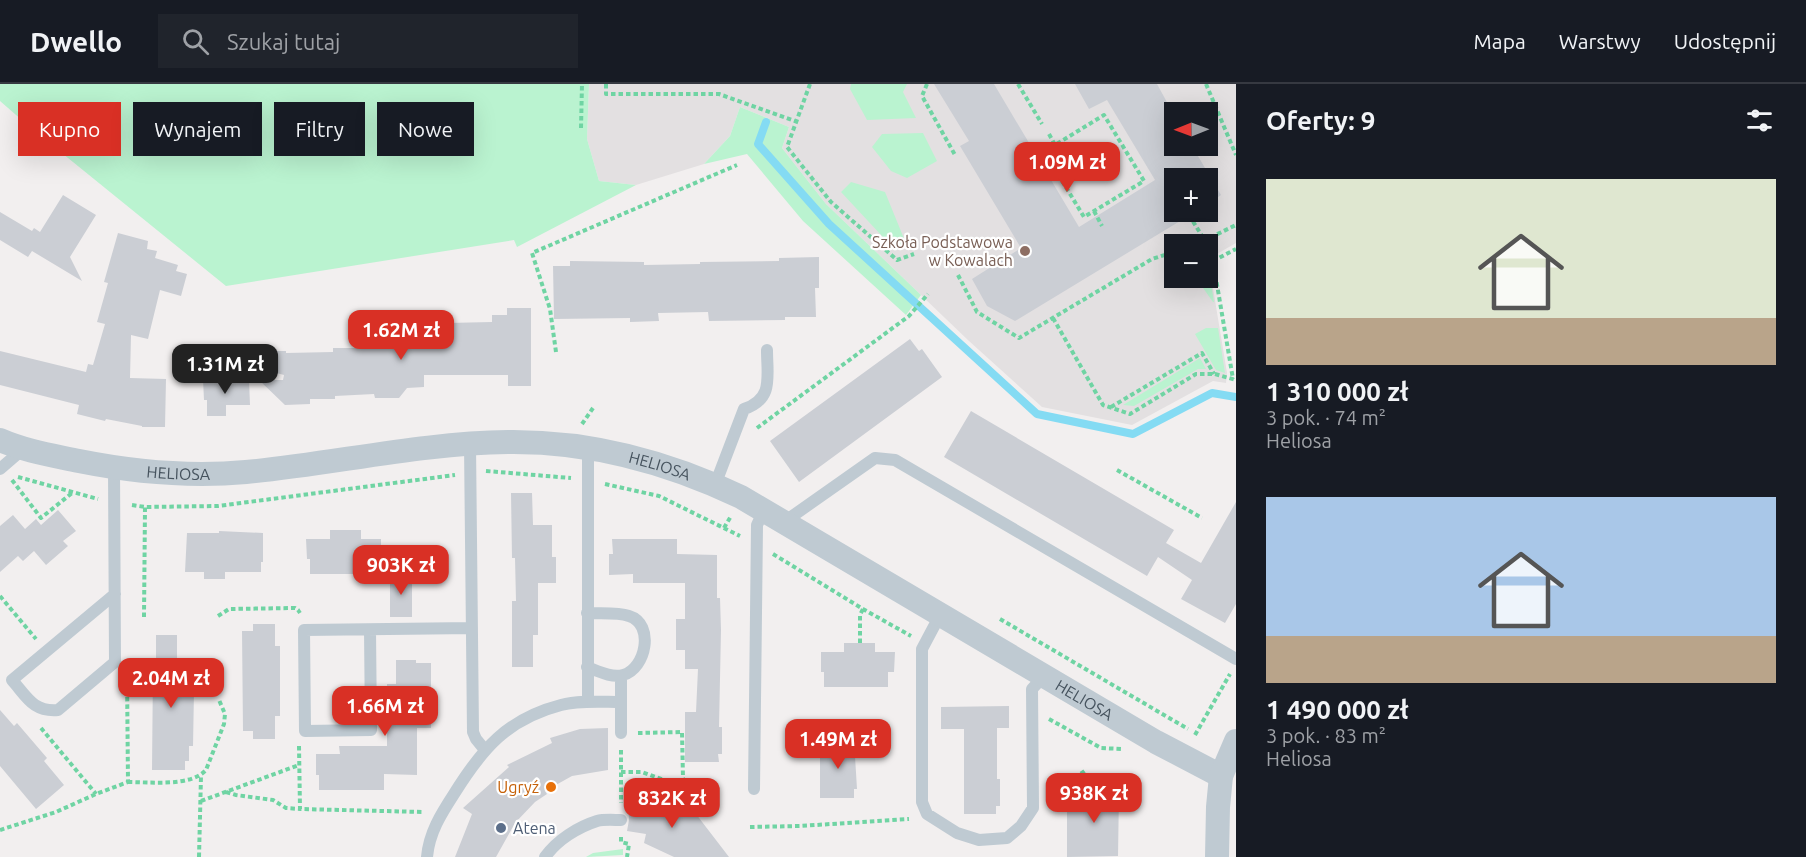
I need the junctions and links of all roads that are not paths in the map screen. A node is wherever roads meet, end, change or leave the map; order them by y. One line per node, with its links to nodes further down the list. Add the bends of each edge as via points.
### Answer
1 (767, 350): 8 (lane, via 766,390 757,405 744,409)
2 (584, 437): 4 (street, HELIOSA, via 564,444); 8 (street, HELIOSA); 11 (lane)
3 (0, 440): 5 (street, HELIOSA)
4 (470, 444): 6 (street, HELIOSA, via 245,472 165,474); 13 (lane)
5 (22, 450): 6 (street, HELIOSA); 7 (lane)
6 (114, 468): 10 (lane)
7 (0, 469)
8 (715, 485): 9 (street, HELIOSA)
9 (774, 516): 12 (street, HELIOSA); 15 (lane, via 875,458 895,460); 25 (lane, via 757,525)
10 (115, 594): 10 (lane, via 115,662 58,710 34,706 12,680)
11 (587, 613): 16 (lane); 17 (lane, via 631,617 640,624 645,648 641,660 632,672)
12 (940, 615): 18 (street, HELIOSA); 18 (lane, via 922,649 922,802 927,814 957,833 979,840 1007,838 1022,826 1033,808 1032,689)
13 (472, 628): 14 (lane); 23 (lane, via 474,732)
14 (370, 630): 14 (lane, via 304,630 305,731 371,730)
15 (1236, 659)
16 (587, 667): 17 (lane); 19 (lane)
17 (621, 676): 20 (lane)
18 (1044, 676): 24 (street, HELIOSA, via 1183,758)
19 (588, 702): 20 (lane); 23 (lane, via 562,705 533,716 508,729)
20 (621, 702): 21 (lane)
21 (621, 733)
22 (1236, 741): 24 (street)
23 (485, 750): 27 (lane, via 443,812 428,844)
24 (1221, 776): 29 (street)
25 (754, 789)
26 (621, 820): 28 (lane, via 598,821 567,835)
27 (427, 857)
28 (545, 857)
29 (1217, 857)

